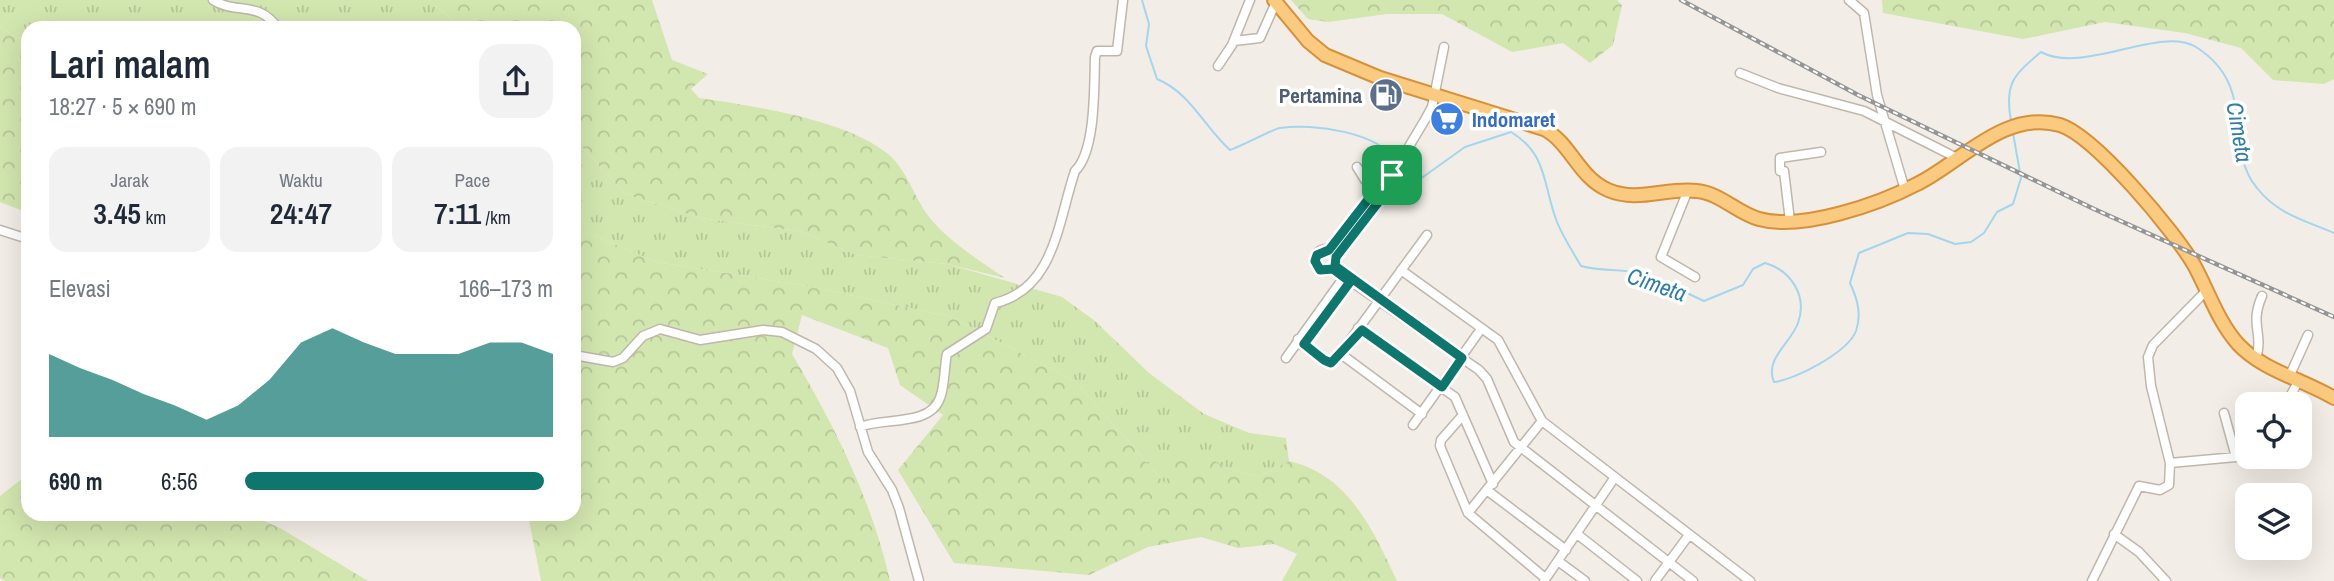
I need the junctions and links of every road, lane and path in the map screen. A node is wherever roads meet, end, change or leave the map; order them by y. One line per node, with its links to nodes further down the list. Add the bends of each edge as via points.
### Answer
1 (214, 0): 6 (street, via 222,6 261,11)
2 (1124, 0): 51 (street, via 1117,51 1097,51 1095,57 1084,163 1075,171 1048,260 1027,289 995,303 986,329 947,354 937,405 921,416)
3 (1250, 0): 7 (street)
4 (1849, 0): 12 (street, via 1864,13)
5 (1275, 1): 7 (street, via 1260,38); 11 (highway, via 1325,55)
6 (271, 21)
7 (1234, 41): 9 (street)
8 (1444, 47): 11 (street)
9 (1218, 65)
10 (1741, 73): 12 (street, via 1864,111)
11 (1434, 95): 16 (street, via 1426,118); 18 (highway, via 1551,133 1583,174 1609,190 1638,195)
12 (1884, 122): 14 (street); 19 (street)
13 (1821, 152): 21 (street, via 1780,158)
14 (1957, 159): 19 (highway); 30 (highway, via 1995,134 2041,123 2060,125 2084,139 2170,231)
15 (1357, 167): 17 (street)
16 (1394, 172): 17 (street); 20 (street)
17 (1377, 188): 20 (street); 25 (street)
18 (1688, 190): 21 (highway, via 1716,196 1756,218); 28 (street, via 1661,257)
19 (1905, 190): 21 (highway, via 1846,211)
20 (1385, 193): 26 (street)
21 (1790, 221)
22 (0, 230): 24 (street)
23 (1427, 235): 27 (street)
24 (21, 237)
25 (1329, 250): 26 (street); 26 (street, via 1319,252 1315,261 1320,270)
26 (1335, 264): 29 (street)
27 (1402, 272): 32 (street); 34 (street)
28 (1695, 277)
29 (1349, 279): 32 (street); 36 (street)
30 (2207, 290): 41 (highway, via 2232,336); 53 (street, via 2153,345 2148,357)
31 (2262, 296): 41 (street, via 2255,316 2260,344)
32 (1382, 303): 33 (street); 40 (street)
33 (1360, 329): 37 (street); 43 (street)
34 (1481, 329): 40 (street); 49 (street, via 1505,348)
35 (2308, 335): 42 (street)
36 (1300, 343): 37 (street, via 1329,363); 39 (street)
37 (1342, 352): 47 (street)
38 (581, 356): 51 (street, via 612,362 623,358 643,336 660,329 700,340 763,330 782,332 816,349 838,368)
39 (1286, 358)
40 (1462, 358): 43 (street); 52 (street, via 1487,379 1509,433)
41 (2256, 359): 42 (highway)
42 (2295, 377): 44 (street); 45 (highway)
43 (1442, 387): 47 (street); 48 (street, via 1455,397)
44 (2290, 392)
45 (2334, 398)
46 (2224, 413): 53 (street, via 2236,457)
47 (1422, 414): 50 (street)
48 (1463, 415): 55 (street); 57 (street, via 1440,446)
49 (1542, 421): 52 (street); 54 (street)
50 (1413, 425)
51 (860, 427): 65 (street, via 868,452 892,490)
52 (1522, 449): 55 (street); 56 (street)
53 (2170, 463): 59 (street, via 2167,488 2139,486)
54 (1615, 477): 56 (street); 60 (street)
55 (1490, 487): 57 (street); 61 (street)
56 (1596, 506): 58 (street); 63 (street)
57 (1468, 513): 64 (street)
58 (1577, 534): 61 (street); 67 (street)
59 (2114, 534): 71 (street); 72 (street)
60 (1689, 535): 63 (street); 70 (street)
61 (1566, 550): 62 (street)
62 (1558, 561): 64 (street); 66 (street)
63 (1669, 564): 68 (street); 69 (street)
64 (1544, 580)
65 (919, 581)
66 (1585, 581)
67 (1637, 581)
68 (1655, 581)
69 (1693, 581)
70 (1750, 581)
71 (2092, 581)
72 (2166, 581)

